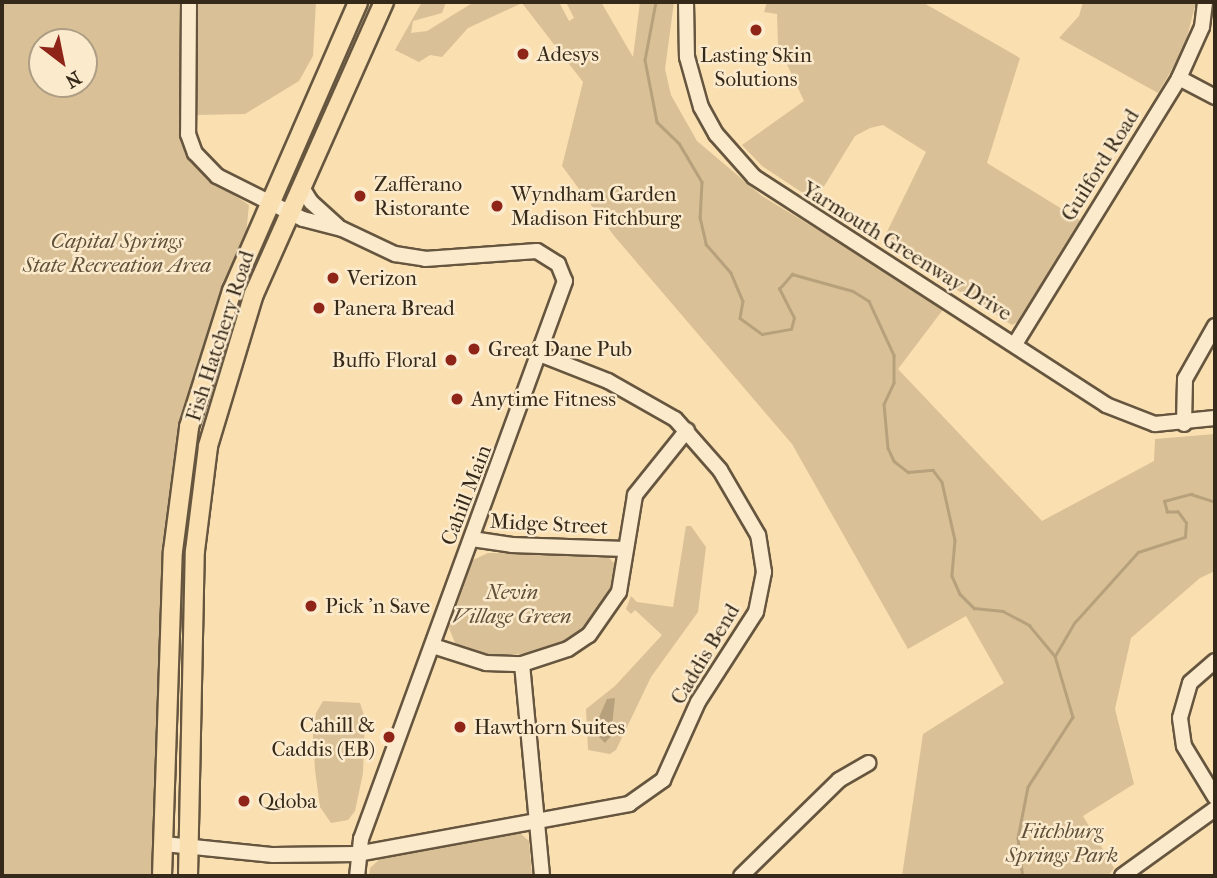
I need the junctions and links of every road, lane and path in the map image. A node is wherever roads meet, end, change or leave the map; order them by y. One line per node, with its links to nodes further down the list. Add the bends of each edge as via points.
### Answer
1 (189, 2): 9 (street, Cahill Main, via 186,102 188,134 195,153 217,176)
2 (358, 2): 9 (main road, Fish Hatchery Road)
3 (686, 2): 13 (street, Yarmouth Greenway Drive, via 684,25 693,84 716,134 736,159 778,195)
4 (1205, 2): 6 (street, Guilford Road, via 1202,27)
5 (384, 4): 8 (main road, Fish Hatchery Road)
6 (1179, 78): 7 (street); 13 (street, Guilford Road)
7 (1215, 97)
8 (301, 186): 10 (main road, Fish Hatchery Road); 11 (street, Cahill Main, via 311,202)
9 (269, 201): 10 (street, Cahill Main); 27 (main road, Fish Hatchery Road, via 210,348 183,454 173,551)
10 (289, 212): 11 (street, Cahill Main); 28 (main road, Fish Hatchery Road, via 254,294 220,396 200,499)
11 (342, 229): 14 (street, Cahill Main, via 414,258 546,254 558,264 565,289)
12 (1215, 326): 16 (street, via 1185,379)
13 (1015, 344): 16 (street, Yarmouth Greenway Drive, via 1106,405 1155,424)
14 (542, 355): 17 (street, Caddis Bend, via 608,381); 18 (street, Cahill Main)
15 (1215, 418): 16 (street, Yarmouth Greenway Drive)
16 (1184, 424)
17 (687, 430): 19 (street, via 635,495); 26 (street, Caddis Bend, via 720,470 755,526 764,572 756,612 698,702 676,758 656,787 629,804)
18 (472, 539): 19 (street, Midge Street); 20 (street, Cahill Main)
19 (625, 549): 22 (street, via 619,592 597,627 568,649)
20 (433, 646): 22 (street, via 486,663); 29 (street, Cahill Main)
21 (1215, 661): 24 (street, via 1185,693 1180,718 1184,746)
22 (522, 664): 26 (street)
23 (869, 763): 34 (street, via 839,780)
24 (1215, 797)
25 (1215, 809): 35 (street)
26 (538, 820): 29 (street, Caddis Bend); 33 (street)
27 (164, 844): 28 (street, Caddis Bend); 30 (main road, Fish Hatchery Road)
28 (189, 848): 29 (street, Caddis Bend, via 274,855); 31 (main road, Fish Hatchery Road)
29 (357, 854): 32 (street, Cahill Main)
30 (162, 876)
31 (188, 876)
32 (357, 876)
33 (542, 876)
34 (741, 876)
35 (1122, 876)

